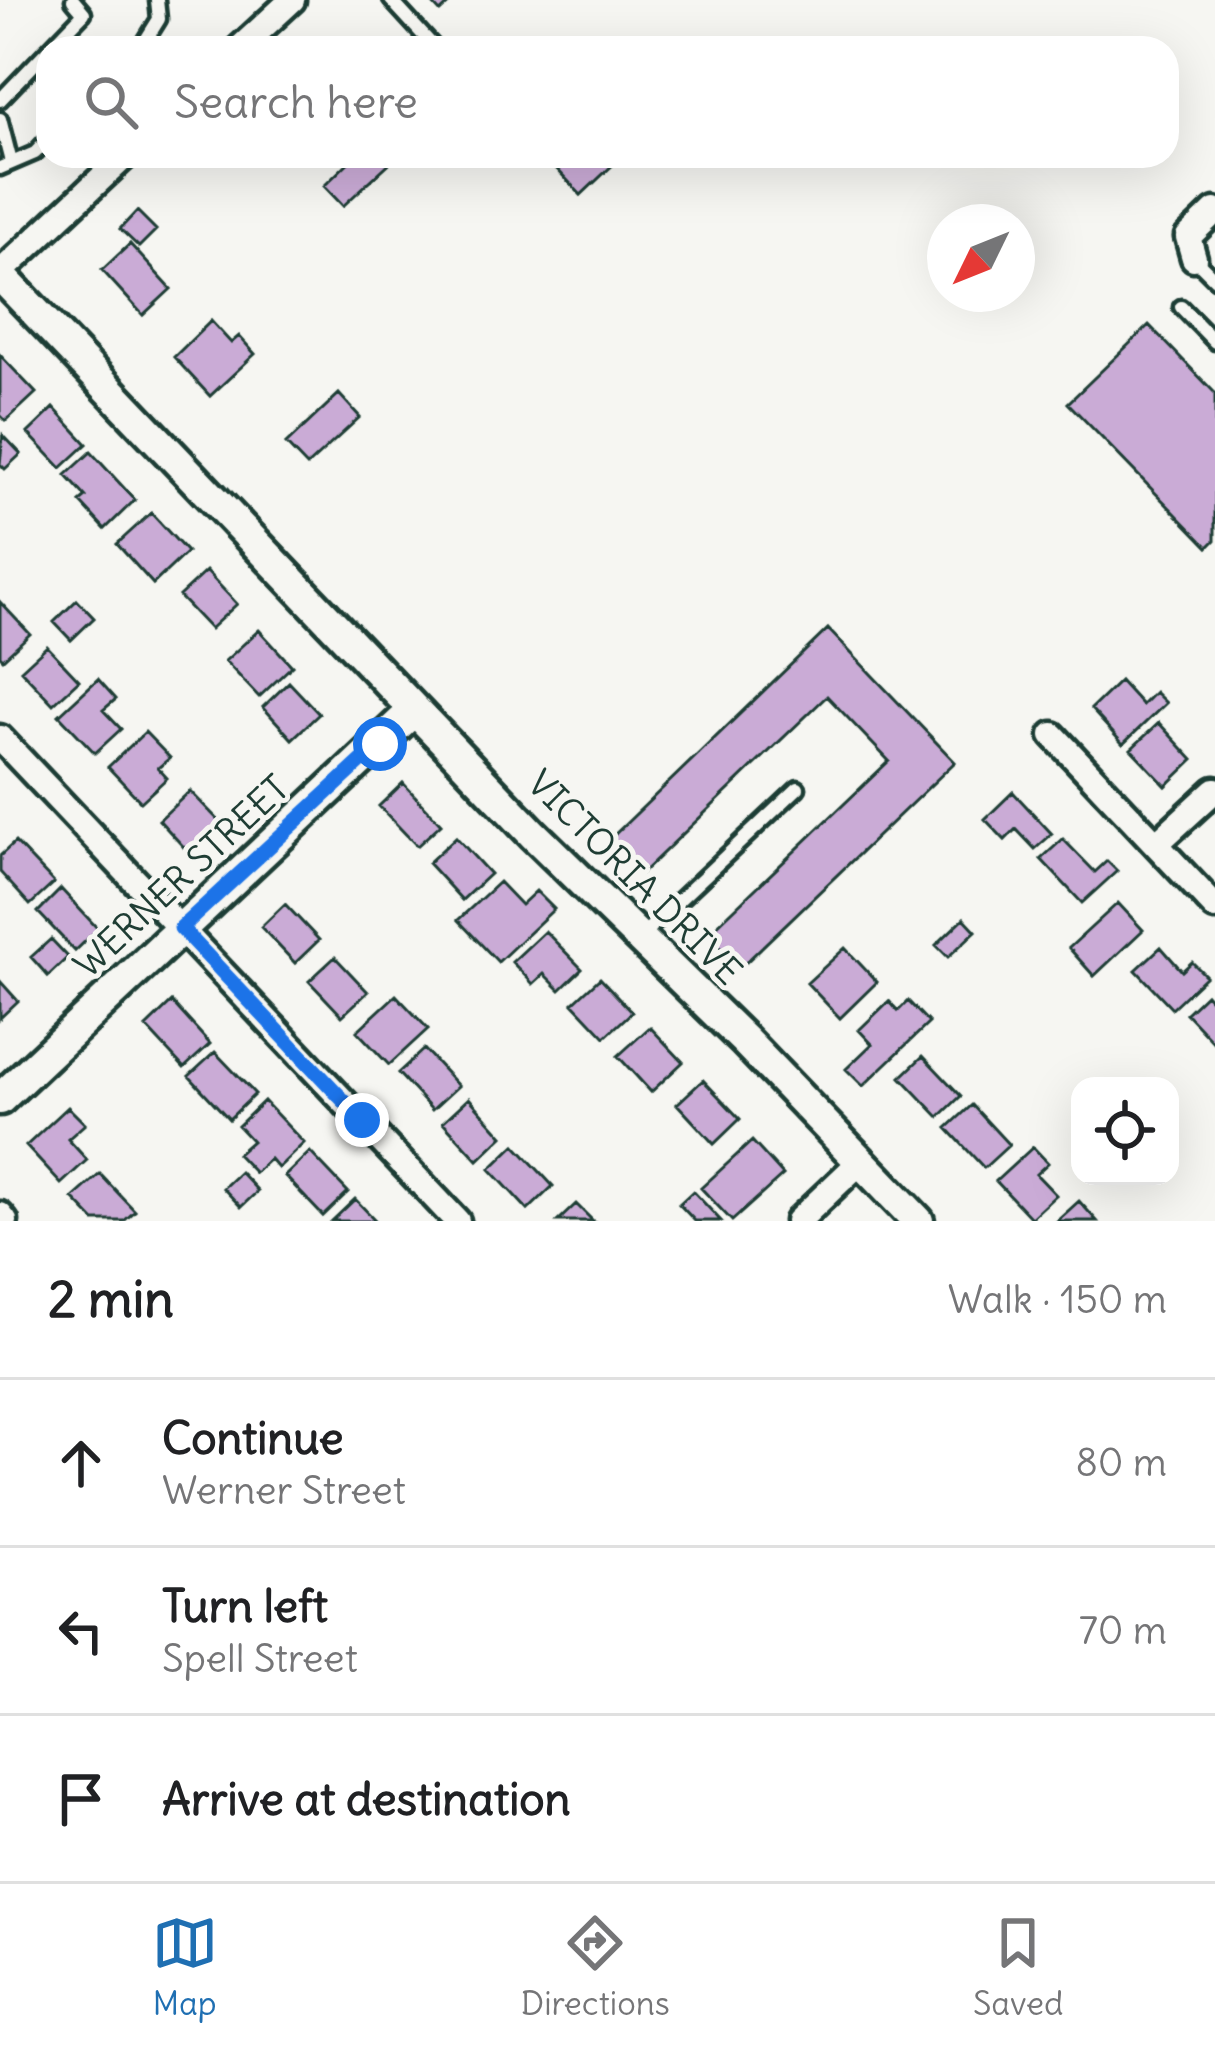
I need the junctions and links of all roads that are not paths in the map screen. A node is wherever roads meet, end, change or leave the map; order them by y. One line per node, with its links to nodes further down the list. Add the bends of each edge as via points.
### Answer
1 (73, 0): 5 (lane, via 84,13)
2 (157, 0): 6 (lane, via 159,19)
3 (292, 0): 7 (street)
4 (391, 0): 8 (lane)
5 (62, 36)
6 (148, 36)
7 (254, 36)
8 (424, 36)
9 (36, 63): 10 (lane)
10 (0, 100)
11 (0, 119): 13 (lane)
12 (36, 151): 13 (lane)
13 (6, 165)
14 (112, 168): 17 (street)
15 (1215, 211): 16 (street, via 1188,237)
16 (1194, 258): 18 (lane)
17 (0, 274): 21 (street, VICTORIA DRIVE)
18 (1215, 279)
19 (1181, 307): 20 (lane)
20 (1213, 336)
21 (414, 710): 28 (street, WERNER STREET); 29 (street, VICTORIA DRIVE)
22 (1053, 735): 26 (street)
23 (0, 738): 28 (street)
24 (798, 788): 29 (lane)
25 (1215, 790): 26 (street)
26 (1156, 844): 27 (street)
27 (1215, 907)
28 (181, 928): 30 (street, WERNER STREET); 32 (street)
29 (640, 937): 31 (street, VICTORIA DRIVE)
30 (0, 1099)
31 (861, 1161): 33 (street); 34 (street, VICTORIA DRIVE)
32 (457, 1221)
33 (798, 1221)
34 (918, 1221)

